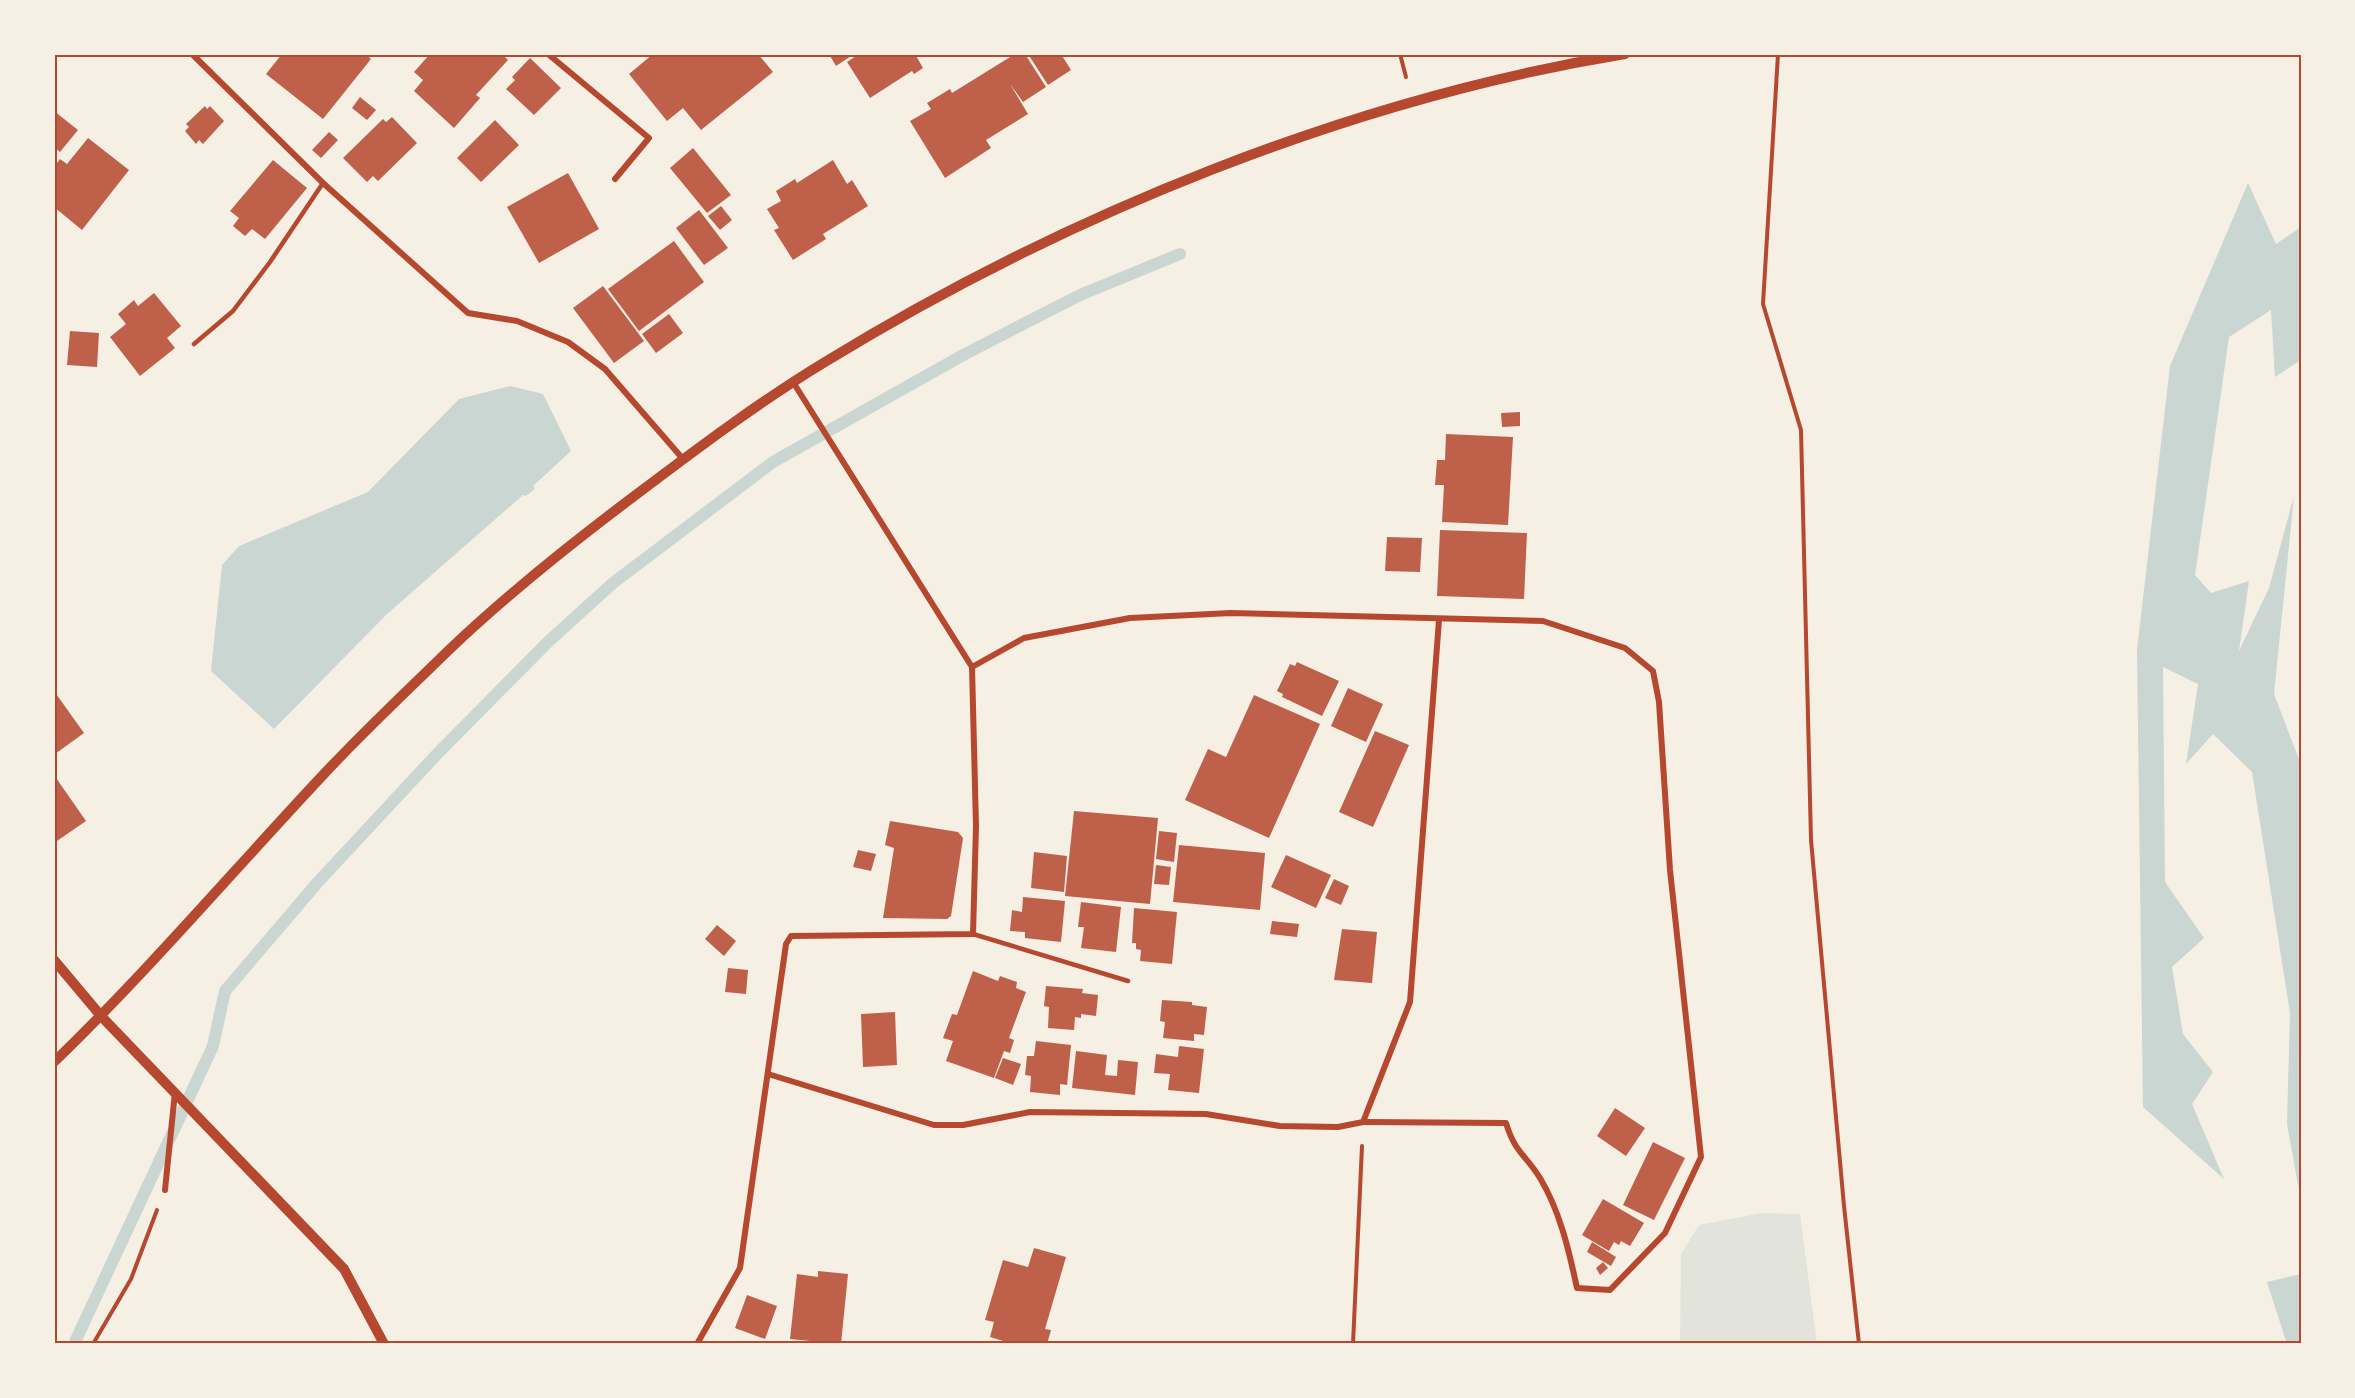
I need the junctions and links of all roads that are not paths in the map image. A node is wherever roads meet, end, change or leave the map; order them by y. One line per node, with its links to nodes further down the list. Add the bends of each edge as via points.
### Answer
1 (192, 54): 5 (street)
2 (548, 54): 4 (street, via 649,138)
3 (1625, 54): 7 (street, via 1456,91 1289,141 1098,216 965,283)
4 (615, 179)
5 (323, 183): 6 (lane, via 233,311); 8 (street, via 468,314 517,321 568,342 604,369)
6 (194, 344)
7 (793, 382): 8 (street); 10 (street)
8 (683, 459): 14 (street, via 567,547 456,644 326,771)
9 (1439, 620): 10 (street, via 1231,613 1130,618 1024,638); 18 (street, via 1410,1002); 18 (street, via 1543,621 1625,648 1653,670 1701,1157 1665,1233 1610,1290 1577,1288 1566,1240 1540,1178 1512,1144 1506,1123)
10 (972, 667): 11 (street)
11 (974, 934): 13 (lane); 16 (street, via 791,936 786,944)
12 (54, 960): 14 (street)
13 (1128, 981)
14 (101, 1016): 15 (street); 17 (street)
15 (54, 1062)
16 (768, 1074): 18 (street, via 934,1125 963,1125 1030,1112 1206,1114 1280,1126 1338,1127); 21 (street, via 740,1268)
17 (175, 1091): 19 (street); 20 (street, via 344,1269)
18 (1363, 1122)
19 (165, 1190)
20 (384, 1344)
21 (697, 1344)

